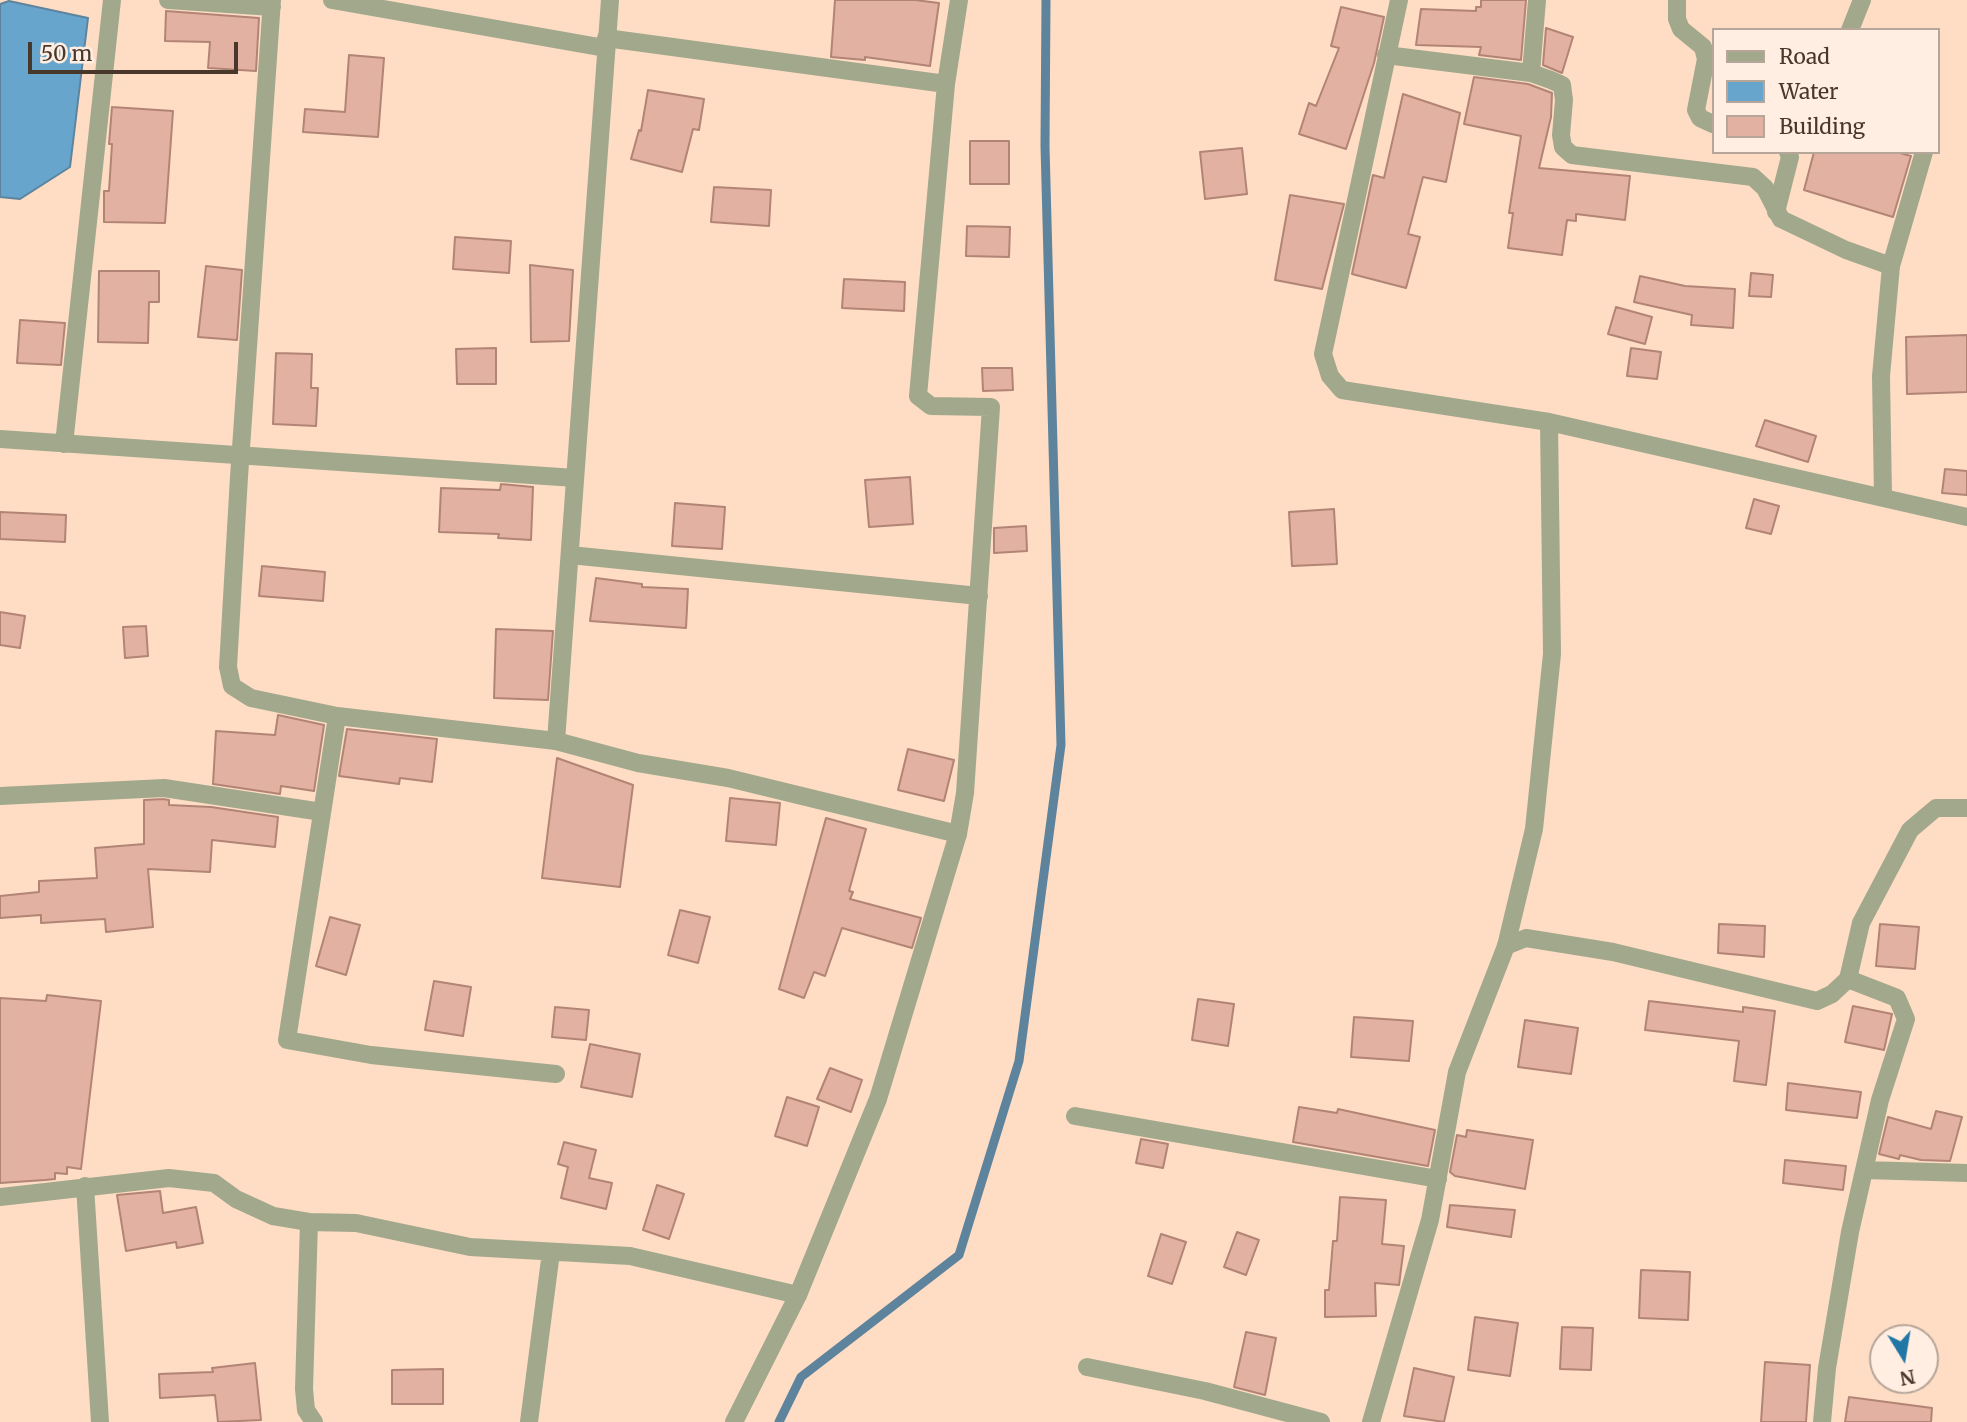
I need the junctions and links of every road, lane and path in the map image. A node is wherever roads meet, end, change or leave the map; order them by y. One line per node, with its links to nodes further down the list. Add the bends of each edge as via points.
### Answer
1 (112, 0): 24 (street)
2 (168, 0): 10 (street)
3 (331, 0): 12 (street)
4 (610, 0): 12 (street)
5 (959, 0): 15 (street)
6 (1399, 0): 13 (street)
7 (1537, 0): 14 (street)
8 (1677, 0): 16 (street, via 1681,29 1703,47)
9 (1861, 0): 11 (street)
10 (272, 4): 25 (street)
11 (1851, 28)
12 (606, 43): 15 (street); 26 (street)
13 (1386, 55): 14 (street); 22 (street, via 1323,354 1330,376 1342,390)
14 (1531, 73): 20 (street, via 1562,85 1561,135 1563,147 1572,155 1753,177 1765,188)
15 (946, 84): 30 (street, via 918,396 931,406 990,407)
16 (1707, 85): 17 (street, via 1696,110 1700,118)
17 (1712, 124)
18 (1789, 154): 20 (street)
19 (1923, 154): 21 (street)
20 (1776, 212): 21 (street, via 1789,224)
21 (1891, 266): 27 (street, via 1881,376)
22 (1549, 422): 27 (street); 37 (street, via 1552,654 1534,829)
23 (0, 439): 24 (street)
24 (64, 444): 25 (street)
25 (240, 456): 26 (street); 31 (street, via 228,667 232,687 251,698)
26 (575, 478): 29 (street)
27 (1883, 497): 28 (street)
28 (1967, 517)
29 (570, 555): 30 (street); 32 (street)
30 (979, 596): 36 (street)
31 (337, 716): 32 (street); 35 (street)
32 (556, 741): 36 (street)
33 (0, 796): 35 (street, via 164,788)
34 (1967, 808): 38 (street, via 1936,808 1910,830 1861,922)
35 (322, 812): 39 (street, via 288,1040 371,1055)
36 (958, 834): 48 (street, via 878,1099)
37 (1506, 946): 38 (street, via 1527,938 1612,952 1817,1001); 43 (street, via 1457,1072)
38 (1848, 979): 41 (street, via 1897,998 1906,1018)
39 (556, 1074)
40 (1075, 1116): 43 (street)
41 (1864, 1170): 42 (street); 56 (street, via 1827,1368)
42 (1967, 1173)
43 (1437, 1180): 55 (street, via 1430,1220)
44 (85, 1186): 45 (street); 46 (street, via 169,1178 214,1183 272,1216); 50 (street)
45 (0, 1198)
46 (309, 1222): 47 (street, via 356,1223 470,1247); 51 (street, via 304,1388 306,1410)
47 (551, 1252): 48 (street, via 630,1256); 52 (street)
48 (798, 1295): 53 (street)
49 (1087, 1367): 54 (street, via 1205,1391)
50 (100, 1422)
51 (314, 1422)
52 (529, 1422)
53 (734, 1422)
54 (1321, 1422)
55 (1371, 1422)
56 (1822, 1422)

